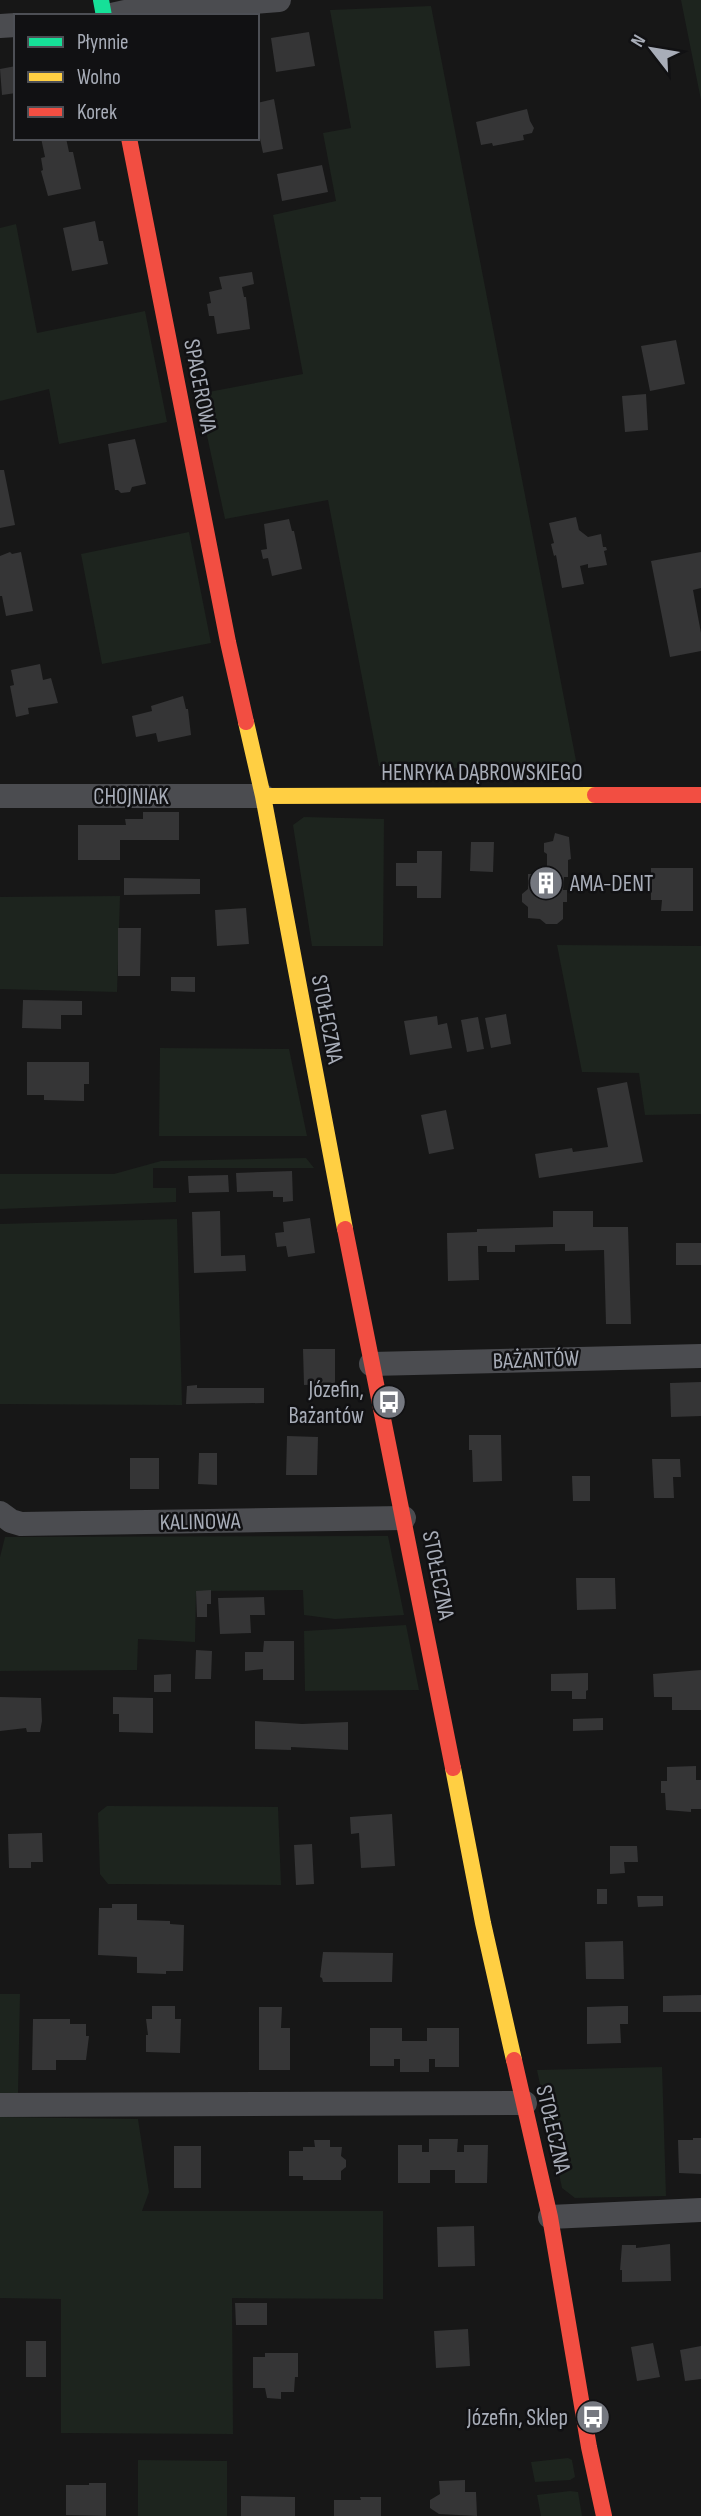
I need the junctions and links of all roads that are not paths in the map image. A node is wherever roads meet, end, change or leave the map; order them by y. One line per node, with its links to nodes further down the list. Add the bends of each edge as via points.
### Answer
1 (279, 0): 2 (street)
2 (116, 14)
3 (128, 140): 4 (street, SPACEROWA)
4 (228, 642): 7 (street, STOŁECZNA)
5 (701, 795): 7 (street, HENRYKA DĄBROWSKIEGO)
6 (0, 796): 7 (street, CHOJNIAK)
7 (263, 796): 9 (street, STOŁECZNA)
8 (701, 1356): 9 (street, BAŻANTÓW)
9 (371, 1364): 11 (street, STOŁECZNA)
10 (0, 1513): 11 (street, KALINOWA, via 21,1524)
11 (404, 1518): 12 (street, STOŁECZNA, via 483,1923)
12 (525, 2103): 13 (street); 15 (street, STOŁECZNA)
13 (0, 2105)
14 (701, 2210): 15 (street)
15 (550, 2217): 16 (street, STOŁECZNA)
16 (604, 2516)

